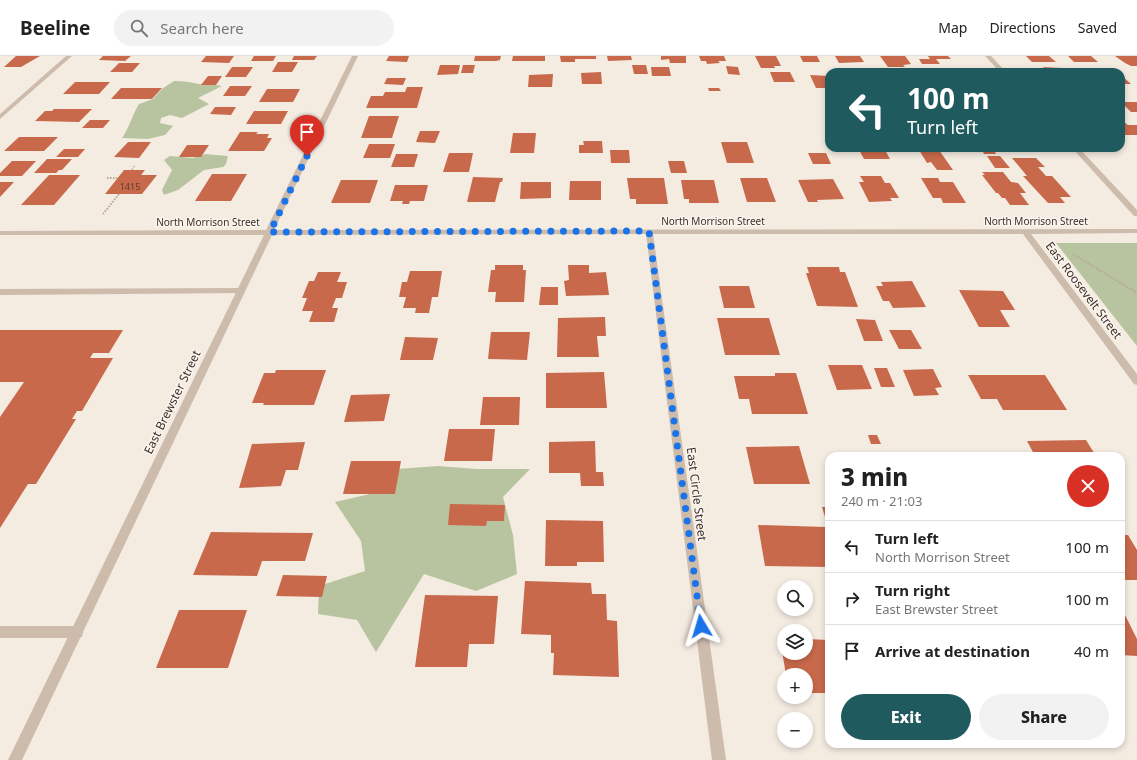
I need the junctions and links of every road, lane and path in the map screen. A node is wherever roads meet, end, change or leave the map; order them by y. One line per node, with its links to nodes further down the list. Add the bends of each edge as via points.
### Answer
1 (69, 56): 5 (street)
2 (355, 56): 14 (street, East Brewster Street)
3 (988, 56): 4 (street)
4 (999, 68)
5 (0, 117)
6 (1079, 152): 11 (street)
7 (135, 165): 8 (path)
8 (132, 170)
9 (107, 178): 10 (path)
10 (118, 178)
11 (1137, 214)
12 (649, 231): 14 (street, North Morrison Street); 15 (street, North Morrison Street); 25 (street, East Circle Street)
13 (1137, 231): 15 (street, North Morrison Street)
14 (270, 232): 16 (street, North Morrison Street); 18 (street, East Brewster Street)
15 (1026, 232): 21 (street, East Roosevelt Street)
16 (0, 233)
17 (1073, 254): 20 (path)
18 (241, 291): 19 (street); 23 (street, East Brewster Street)
19 (0, 292)
20 (1137, 293)
21 (1137, 381)
22 (0, 632): 23 (street)
23 (77, 632): 24 (street, East Brewster Street)
24 (15, 760)
25 (719, 760)

